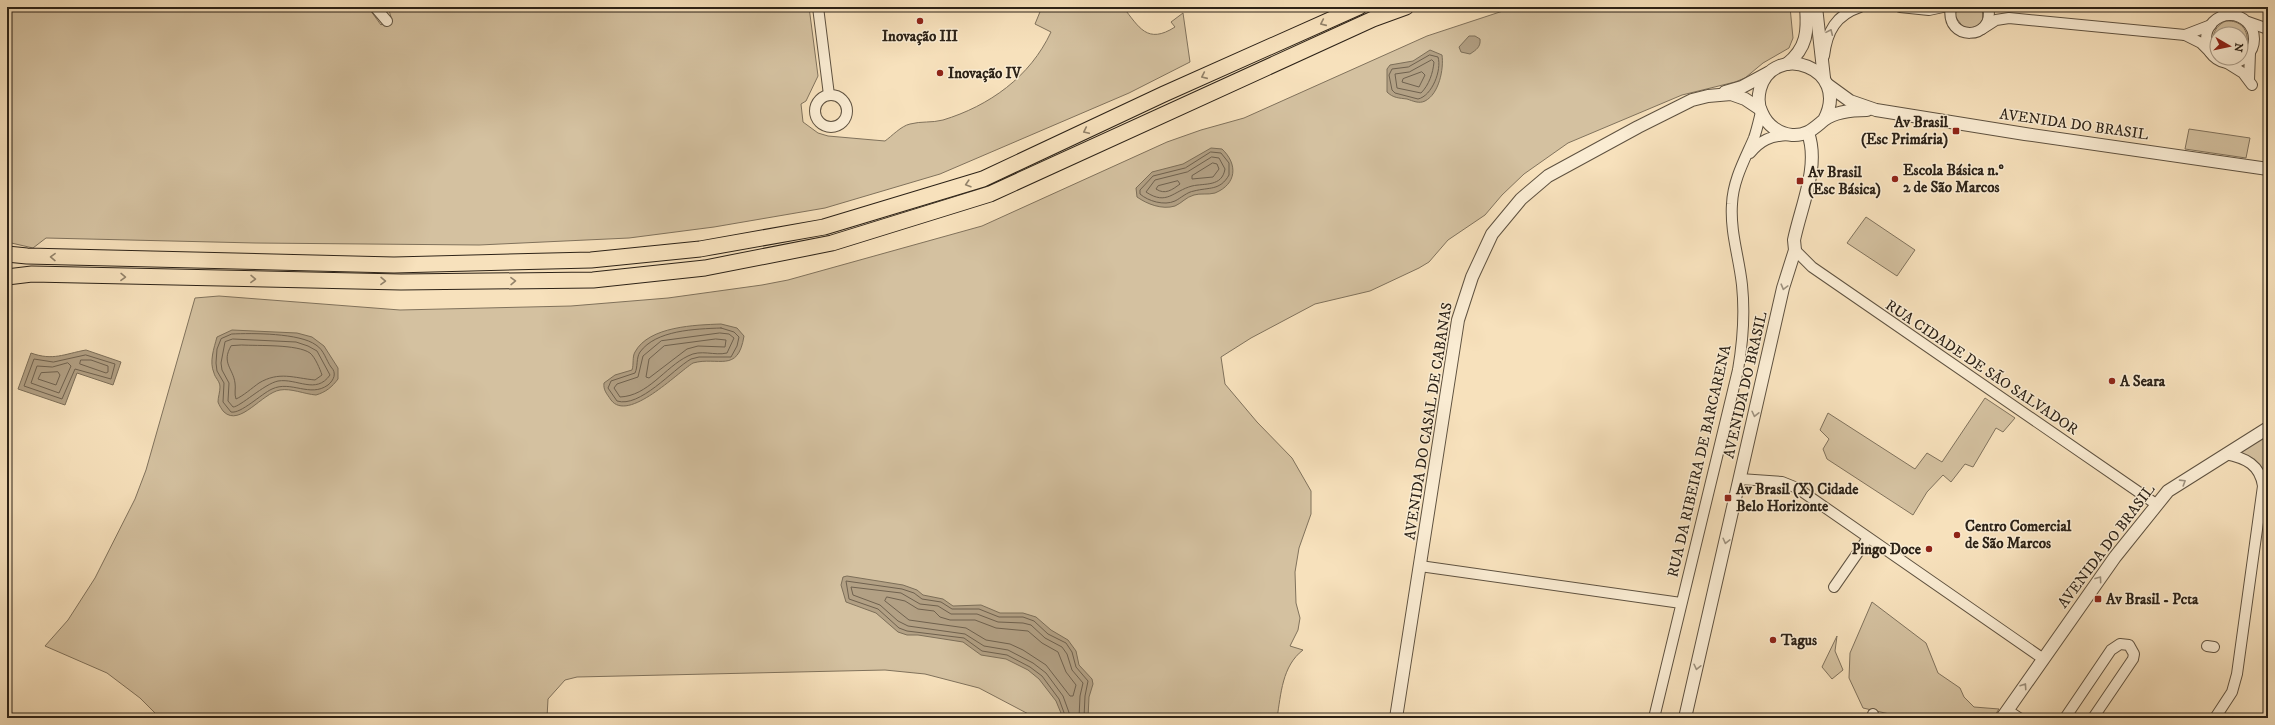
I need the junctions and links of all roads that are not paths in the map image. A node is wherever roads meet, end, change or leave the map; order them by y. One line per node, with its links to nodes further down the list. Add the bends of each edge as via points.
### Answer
1 (375, 7): 17 (street)
2 (818, 7): 34 (street)
3 (1359, 7): 44 (main road, one-way to 44, via 1157,97 983,179 824,227 700,249 591,260 394,265)
4 (1406, 7): 45 (main road, one-way to 4, via 32,274 401,282 592,280 705,268 832,243 990,194 1373,19)
5 (1806, 7): 30 (street, via 1806,41 1796,57)
6 (1816, 7): 33 (street)
7 (1860, 7): 33 (street, one-way to 7, via 1826,44 1834,24 1843,14)
8 (1900, 7): 14 (street)
9 (1943, 7): 14 (street)
10 (1950, 7): 19 (street, via 1950,17)
11 (1990, 7): 15 (street); 21 (street, via 1988,21)
12 (2222, 7): 18 (street)
13 (2232, 7): 16 (street)
14 (1929, 10): 19 (street)
15 (2009, 18): 21 (street, via 1996,20); 25 (street)
16 (2243, 19): 18 (street, via 2230,15); 22 (street); 27 (street, via 2252,30)
17 (387, 21)
18 (2212, 23): 20 (street); 25 (street)
19 (1954, 26): 21 (street, via 1968,33)
20 (2211, 26)
21 (1982, 29)
22 (2268, 29)
23 (2209, 31): 26 (street)
24 (2268, 33): 27 (street)
25 (2185, 35): 28 (street)
26 (2209, 44)
27 (2251, 49): 29 (street); 31 (street, via 2251,82)
28 (2209, 51)
29 (2249, 51)
30 (1787, 64): 32 (street); 33 (street, via 1808,66)
31 (2233, 66)
32 (1774, 70): 35 (street, AVENIDA DO CASAL DE CABANAS, via 1742,87); 36 (street, via 1761,87)
33 (1825, 78): 37 (street, AVENIDA DO BRASIL, via 1850,101); 38 (street, via 1830,103)
34 (829, 95)
35 (1716, 95): 36 (street, AVENIDA DO CASAL DE CABANAS, via 1739,96); 51 (street, AVENIDA DO CASAL DE CABANAS, via 1687,102 1560,168 1521,199 1492,234 1472,277 1458,320)
36 (1761, 110): 40 (street, via 1770,125); 41 (street, RUA DA RIBEIRA DE BARCARENA, via 1754,138)
37 (1876, 110): 38 (street, AVENIDA DO BRASIL, via 1846,111); 42 (street, AVENIDA DO BRASIL)
38 (1824, 120): 39 (street, AVENIDA DO BRASIL)
39 (1808, 133): 40 (street); 43 (street, AVENIDA DO BRASIL, via 1813,157 1794,240)
40 (1791, 135): 41 (street, RUA DA RIBEIRA DE BARCARENA, via 1764,140)
41 (1744, 161): 53 (street, RUA DA RIBEIRA DE BARCARENA, via 1734,189 1731,212 1744,308 1741,352 1731,403)
42 (2268, 168)
43 (1795, 250): 48 (street, AVENIDA DO BRASIL, one-way to 48, via 1783,288); 49 (street, RUA CIDADE DE SÃO SALVADOR, via 1806,263 1824,276)
44 (7, 254)
45 (7, 277)
46 (2268, 428): 47 (street, AVENIDA DO BRASIL)
47 (2226, 454): 49 (street, AVENIDA DO BRASIL, one-way to 47, via 2168,491); 62 (street, via 2244,459 2255,466 2263,486 2237,674 2232,692)
48 (1740, 479): 50 (street, via 1791,485); 58 (street, AVENIDA DO BRASIL, one-way to 58)
49 (2156, 504): 54 (street, AVENIDA DO BRASIL, one-way to 49)
50 (1868, 538): 52 (street); 54 (street)
51 (1420, 566): 53 (street); 56 (street, AVENIDA DO CASAL DE CABANAS)
52 (1834, 587)
53 (1681, 603): 57 (street, RUA DA RIBEIRA DE BARCARENA)
54 (2042, 658): 55 (street, AVENIDA DO BRASIL, one-way to 54)
55 (2005, 714): 59 (street)
56 (1396, 718)
57 (1654, 718)
58 (1686, 718)
59 (2019, 718)
60 (2064, 718): 61 (street, via 2112,650 2120,644 2129,645 2134,654 2133,659)
61 (2093, 718)
62 (2215, 718)

